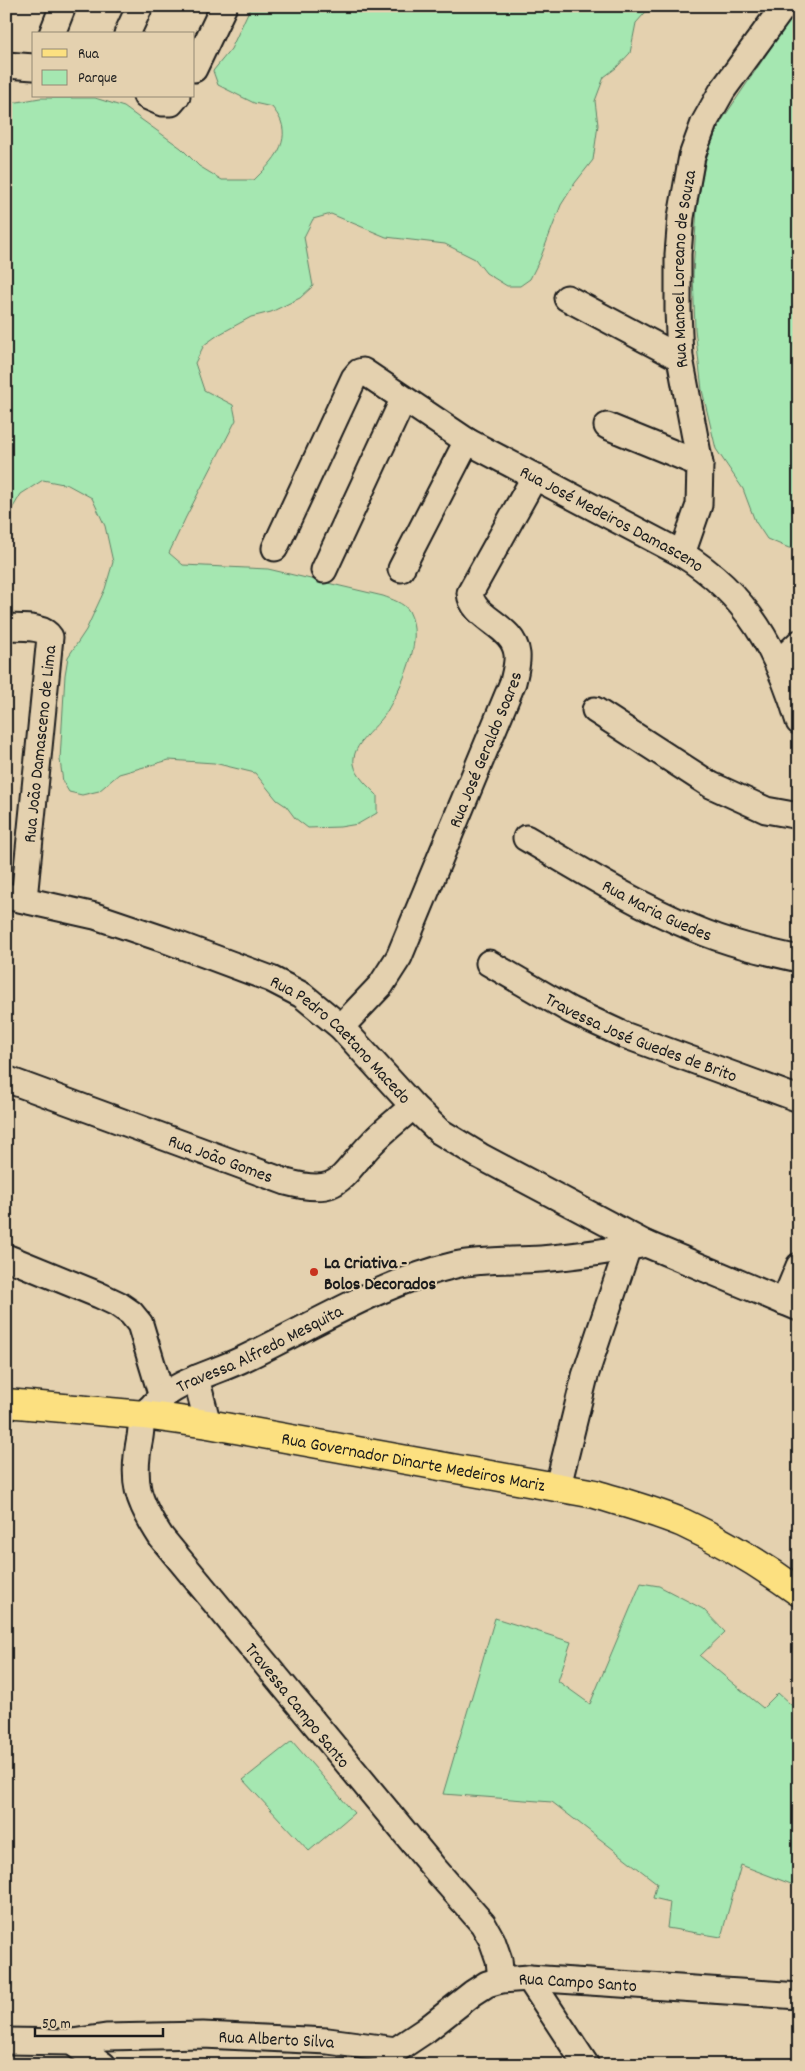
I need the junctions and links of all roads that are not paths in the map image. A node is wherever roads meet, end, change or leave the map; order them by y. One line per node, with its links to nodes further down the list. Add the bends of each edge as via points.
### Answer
1 (63, 6): 5 (street)
2 (140, 6): 6 (street)
3 (224, 6): 9 (street)
4 (784, 6): 13 (street, Rua Manoel Loreano de Souza, via 722,91 704,124 692,156 678,254)
5 (53, 32)
6 (128, 32)
7 (6, 65): 8 (street)
8 (32, 67)
9 (195, 67)
10 (151, 98): 11 (street, via 169,104)
11 (176, 98)
12 (567, 298): 13 (street)
13 (680, 358): 17 (street, Rua Manoel Loreano de Souza)
14 (403, 400): 16 (street, Rua José Medeiros Damasceno); 19 (street, Rua José Medeiros Damasceno, via 363,371 359,372); 22 (street)
15 (607, 426): 17 (street)
16 (467, 441): 18 (street, Rua José Medeiros Damasceno); 21 (street)
17 (700, 464): 20 (street, Rua Manoel Loreano de Souza, via 699,505)
18 (535, 476): 20 (street, Rua José Medeiros Damasceno); 33 (street, Rua José Geraldo Soares, via 470,593 475,606 514,642 517,654 513,682 398,957 381,985)
19 (275, 548)
20 (682, 554): 25 (street, Rua José Medeiros Damasceno, via 729,589 759,629)
21 (401, 569)
22 (324, 570)
23 (6, 627): 30 (street, Rua João Damasceno de Lima, via 39,629 50,637)
24 (799, 643): 25 (street)
25 (778, 663): 27 (street, Rua José Medeiros Damasceno)
26 (595, 710): 28 (street, via 710,786 766,810)
27 (799, 722)
28 (799, 816)
29 (526, 838): 31 (street, Rua Maria Guedes, via 693,928 744,947)
30 (11, 897): 33 (street, Rua Pedro Caetano Macedo, via 95,916 271,979 302,995)
31 (799, 959)
32 (489, 963): 35 (street, Travessa José Guedes de Brito, via 570,1010 624,1035)
33 (341, 1026): 36 (street, Rua Pedro Caetano Macedo)
34 (6, 1078): 36 (street, Rua João Gomes, via 286,1182 313,1188 344,1178 370,1144)
35 (799, 1099)
36 (413, 1106): 37 (street, Rua Pedro Caetano Macedo, via 439,1131)
37 (637, 1246): 40 (street, Rua Pedro Caetano Macedo); 41 (street, Travessa Alfredo Mesquita, via 542,1259 488,1261 435,1271 380,1292 240,1361); 45 (street, via 585,1376)
38 (6, 1256): 43 (street, via 99,1295 131,1313 140,1324)
39 (799, 1266): 40 (street)
40 (791, 1305)
41 (196, 1378): 43 (street, Travessa Alfredo Mesquita); 44 (street)
42 (6, 1403): 43 (main road, Rua Governador Dinarte Medeiros Mariz)
43 (153, 1406): 44 (main road, Rua Governador Dinarte Medeiros Mariz); 48 (street, Travessa Campo Santo, via 137,1452 135,1475 138,1495 146,1513 161,1537 286,1690 483,1924 492,1940)
44 (208, 1424): 45 (main road, Rua Governador Dinarte Medeiros Mariz)
45 (558, 1486): 46 (main road, Rua Governador Dinarte Medeiros Mariz, via 632,1505 682,1523 766,1568)
46 (799, 1592)
47 (529, 1978): 48 (street, Rua Campo Santo); 49 (street, Rua Campo Santo); 54 (street)
48 (501, 1980): 52 (street, Rua Campo Santo, via 473,1992)
49 (799, 1996)
50 (6, 2041): 51 (street, Rua Alberto Silva)
51 (72, 2042): 52 (street, Rua Alberto Silva, via 203,2034 328,2041); 53 (street)
52 (392, 2058)
53 (103, 2065)
54 (586, 2065)

